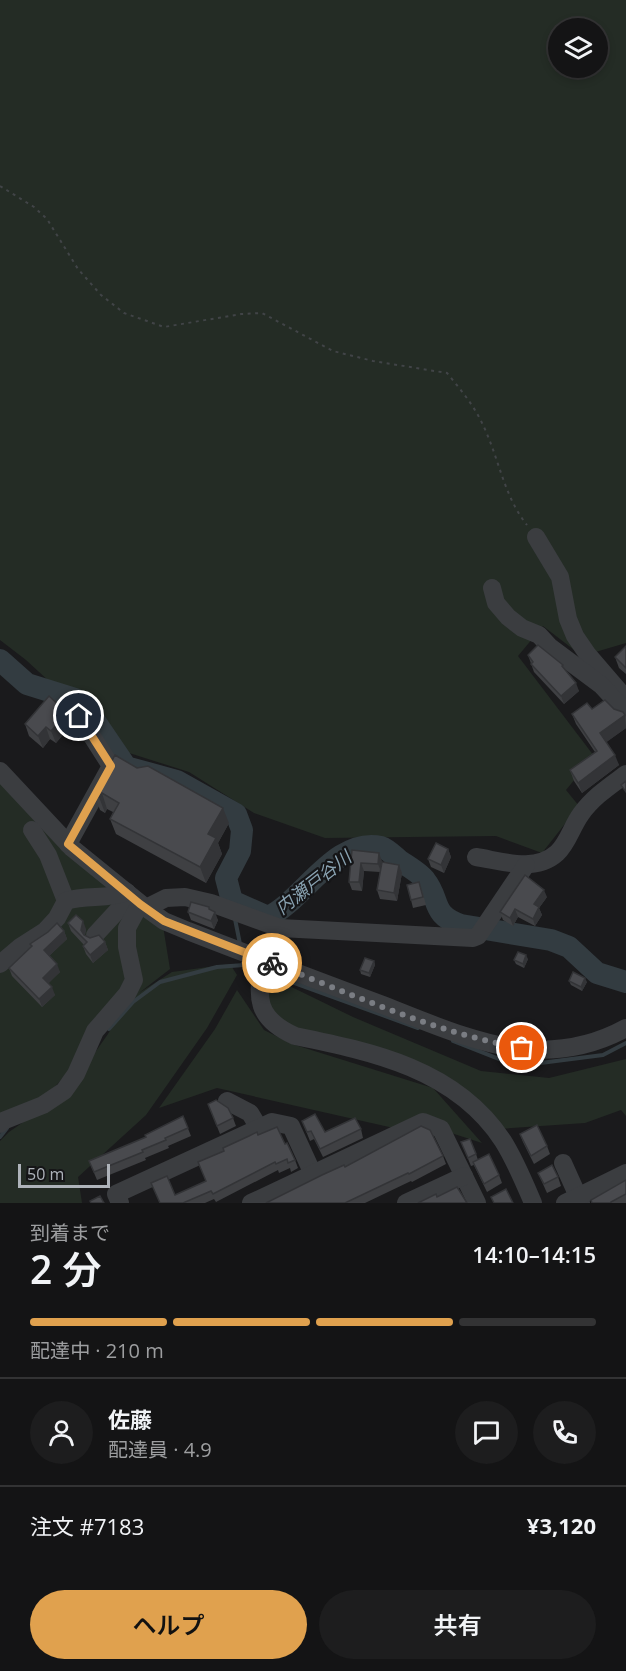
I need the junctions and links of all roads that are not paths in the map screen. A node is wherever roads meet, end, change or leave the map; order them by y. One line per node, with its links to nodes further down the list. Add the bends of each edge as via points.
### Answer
1 (536, 537): 3 (street, via 560,577 575,636)
2 (492, 588): 4 (street, via 496,603 508,617 539,635 601,685)
3 (626, 699)
4 (626, 712)
5 (79, 716): 9 (street, via 111,766)
6 (0, 771): 9 (street)
7 (626, 774): 11 (street, via 593,799 557,853 544,862)
8 (32, 830): 13 (street, via 48,855)
9 (68, 844): 12 (street)
10 (476, 857): 11 (street)
11 (525, 865): 12 (street, via 484,928 472,938 280,928 185,897)
12 (136, 900): 13 (street, via 77,897); 14 (street); 16 (street, via 164,921 232,948); 19 (street, via 127,928 134,980 127,994 95,1031 64,1091)
13 (66, 901): 15 (street, via 45,931)
14 (95, 935)
15 (0, 964)
16 (259, 964): 17 (street, via 499,1044 562,1048 595,1041); 30 (street, via 261,1005 282,1030 387,1057 420,1070 462,1096 504,1142)
17 (626, 1028)
18 (227, 1101): 20 (street, via 250,1113)
19 (0, 1124)
20 (259, 1128): 23 (street, via 272,1122 291,1126); 26 (street, via 116,1194)
21 (563, 1163): 25 (street)
22 (626, 1173): 25 (street)
23 (313, 1174): 24 (street, via 423,1122 441,1129); 27 (street)
24 (464, 1176): 28 (street); 29 (street)
25 (575, 1201)
26 (120, 1203)
27 (251, 1203)
28 (406, 1203)
29 (477, 1203)
30 (533, 1203)

